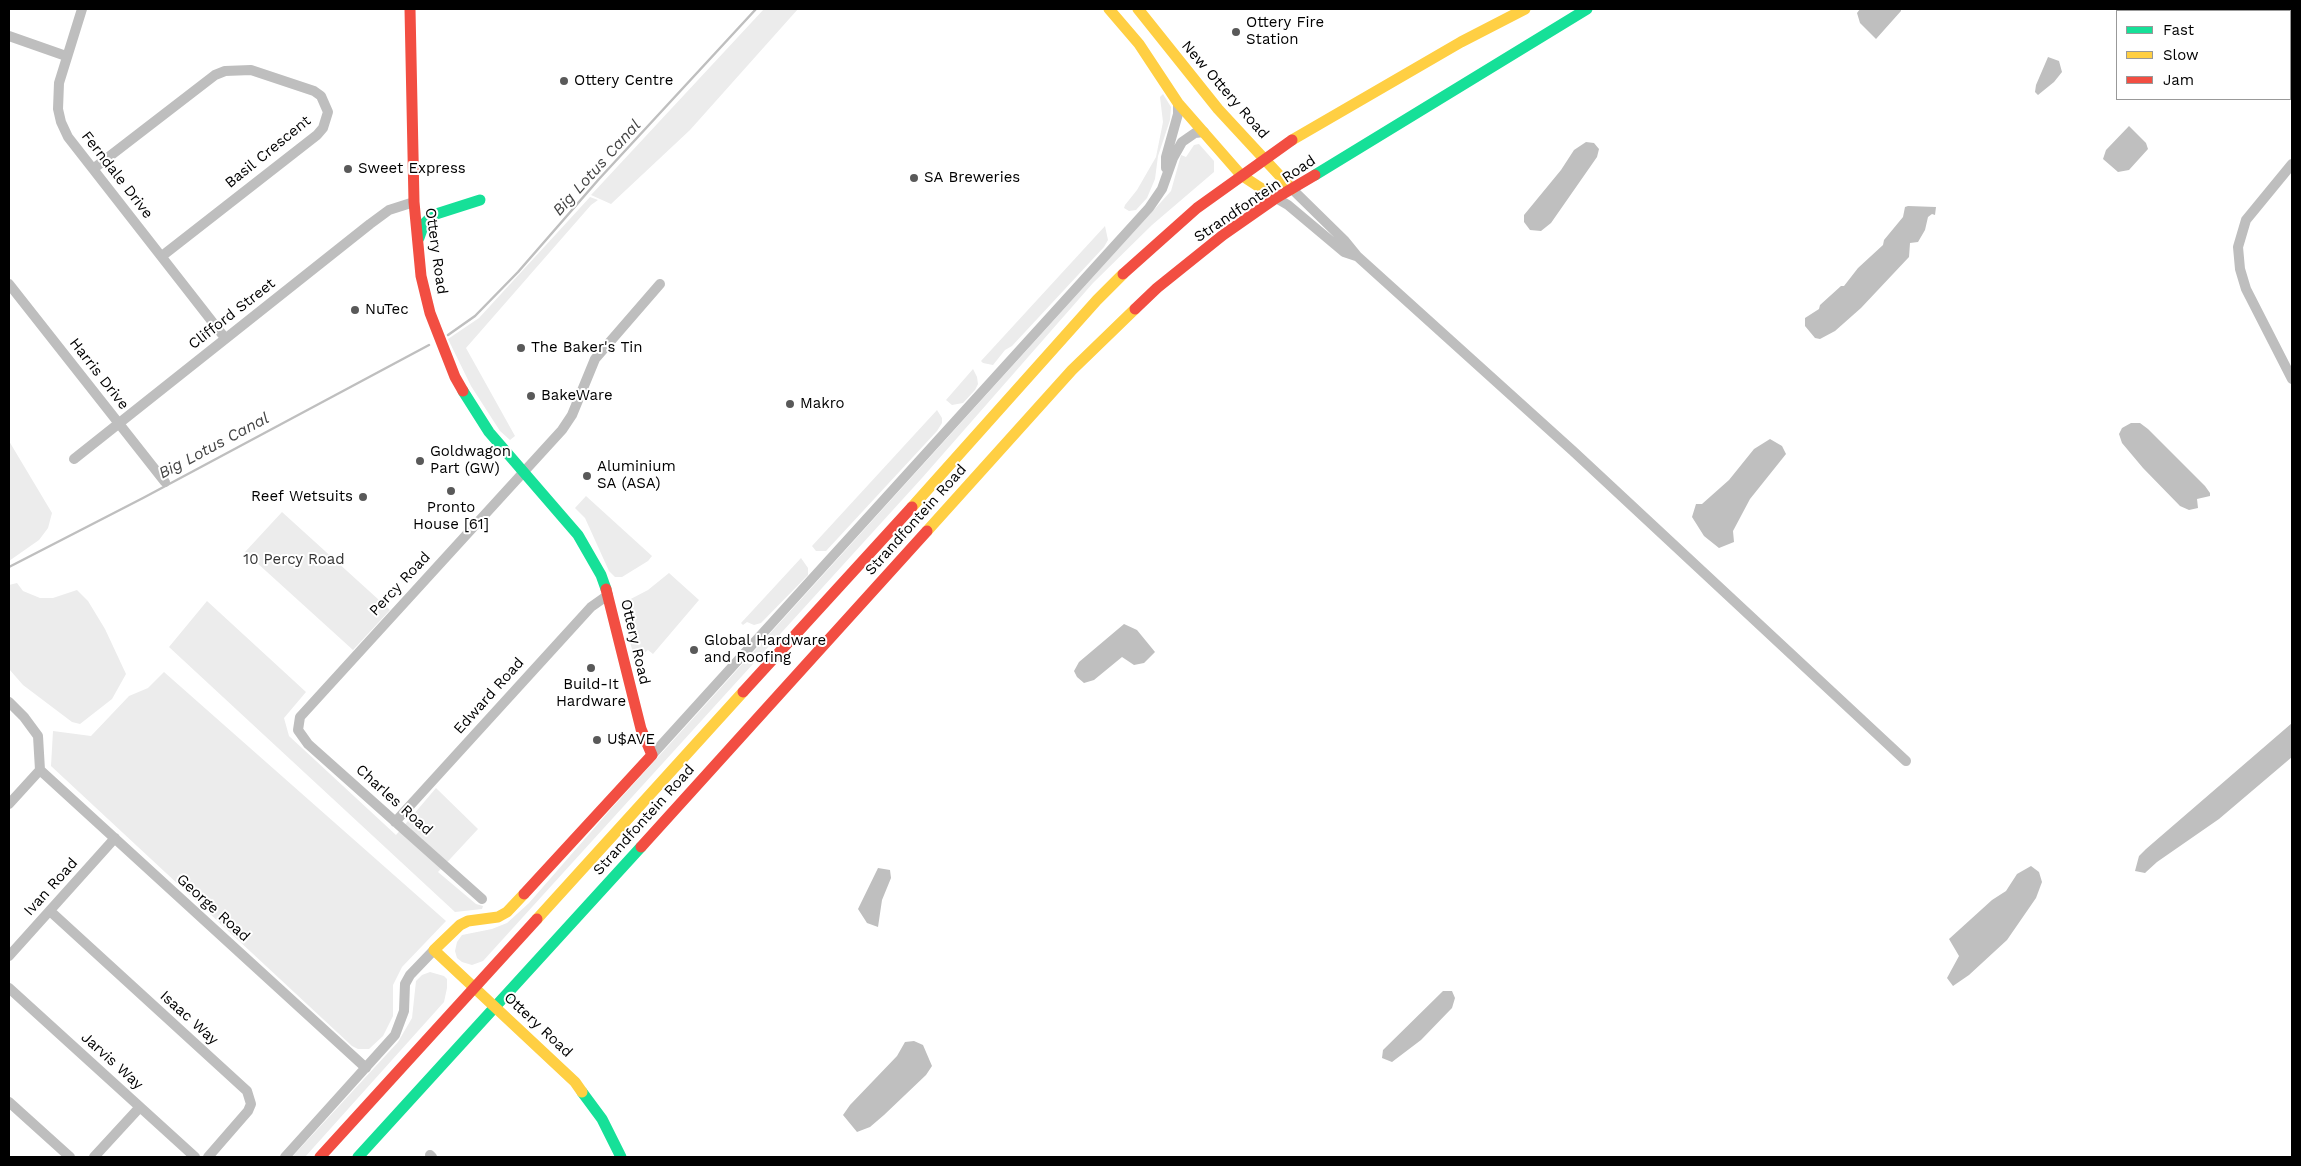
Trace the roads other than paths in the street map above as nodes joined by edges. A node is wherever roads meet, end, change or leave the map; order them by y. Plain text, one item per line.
1 (82, 9) edge
2 (410, 9) edge
3 (1108, 9) edge
4 (1138, 9) edge
5 (1525, 9) edge
6 (1587, 9) edge
7 (9, 36) edge
8 (66, 56) junction
9 (1178, 103) junction
10 (1204, 132) junction
11 (1265, 159) junction
12 (2292, 164) edge
13 (93, 169) junction
14 (1167, 174) junction
15 (1241, 175) junction
16 (1292, 189) junction
17 (1276, 198) junction
18 (480, 200) dead end
19 (414, 202) junction
20 (417, 244) junction
21 (162, 256) junction
22 (1357, 256) junction
23 (9, 284) edge
24 (660, 284) dead end
25 (225, 338) junction
26 (2292, 379) edge
27 (118, 423) junction
28 (74, 459) dead end
29 (524, 472) junction
30 (165, 482) dead end
31 (608, 595) junction
32 (9, 702) edge
33 (300, 717) joint
34 (652, 755) junction
35 (1906, 761) dead end
36 (40, 770) junction
37 (9, 804) edge
38 (395, 822) junction
39 (116, 838) junction
40 (482, 900) dead end
41 (50, 911) junction
42 (434, 950) junction
43 (9, 956) edge
44 (9, 988) edge
45 (475, 988) junction
46 (496, 1007) junction
47 (366, 1068) junction
48 (9, 1102) edge
49 (140, 1107) junction
50 (70, 1157) edge
51 (94, 1157) edge
52 (195, 1157) edge
53 (208, 1157) edge
54 (285, 1157) edge
55 (320, 1157) edge
56 (358, 1157) edge
57 (621, 1157) edge

1 - 8 street, Ferndale Drive
2 - 19 main road, Ottery Road
3 - 9 main road
4 - 11 main road, New Ottery Road
5 - 11 main road, Strandfontein Road
6 - 16 main road, Strandfontein Road
7 - 8 street
8 - 13 street, Ferndale Drive
9 - 10 main road
9 - 14 street
10 - 14 street
10 - 15 main road
11 - 15 main road, Strandfontein Road
11 - 16 main road, New Ottery Road
12 - 26 street
13 - 21 street, Ferndale Drive
13 - 21 street, Basil Crescent
14 - 34 street
15 - 17 main road
15 - 45 main road, Strandfontein Road
16 - 17 main road, Strandfontein Road
16 - 22 street
17 - 22 street
17 - 46 main road, Strandfontein Road
18 - 20 main road
19 - 20 main road, Ottery Road
19 - 25 street, Clifford Street
20 - 29 main road, Ottery Road
21 - 25 street, Ferndale Drive
22 - 35 street
23 - 27 street, Harris Drive
24 - 29 street, Percy Road
25 - 27 street, Clifford Street
27 - 28 street, Clifford Street
27 - 30 street, Harris Drive
29 - 31 main road, Ottery Road
29 - 33 street, Percy Road
31 - 34 main road, Ottery Road
31 - 38 street, Edward Road
32 - 36 street
33 - 38 street, Charles Road
34 - 42 main road
36 - 37 street
36 - 39 street, George Road
38 - 40 street, Charles Road
39 - 41 street, Ivan Road
39 - 47 street, George Road
41 - 43 street, Ivan Road
41 - 53 street, Isaac Way
42 - 45 main road, Ottery Road
42 - 47 street
44 - 49 street, Jarvis Way
45 - 46 main road, Ottery Road
45 - 55 main road, Strandfontein Road
46 - 56 main road, Strandfontein Road
46 - 57 main road, Ottery Road
47 - 54 street
48 - 50 street
49 - 51 street
49 - 52 street, Jarvis Way

